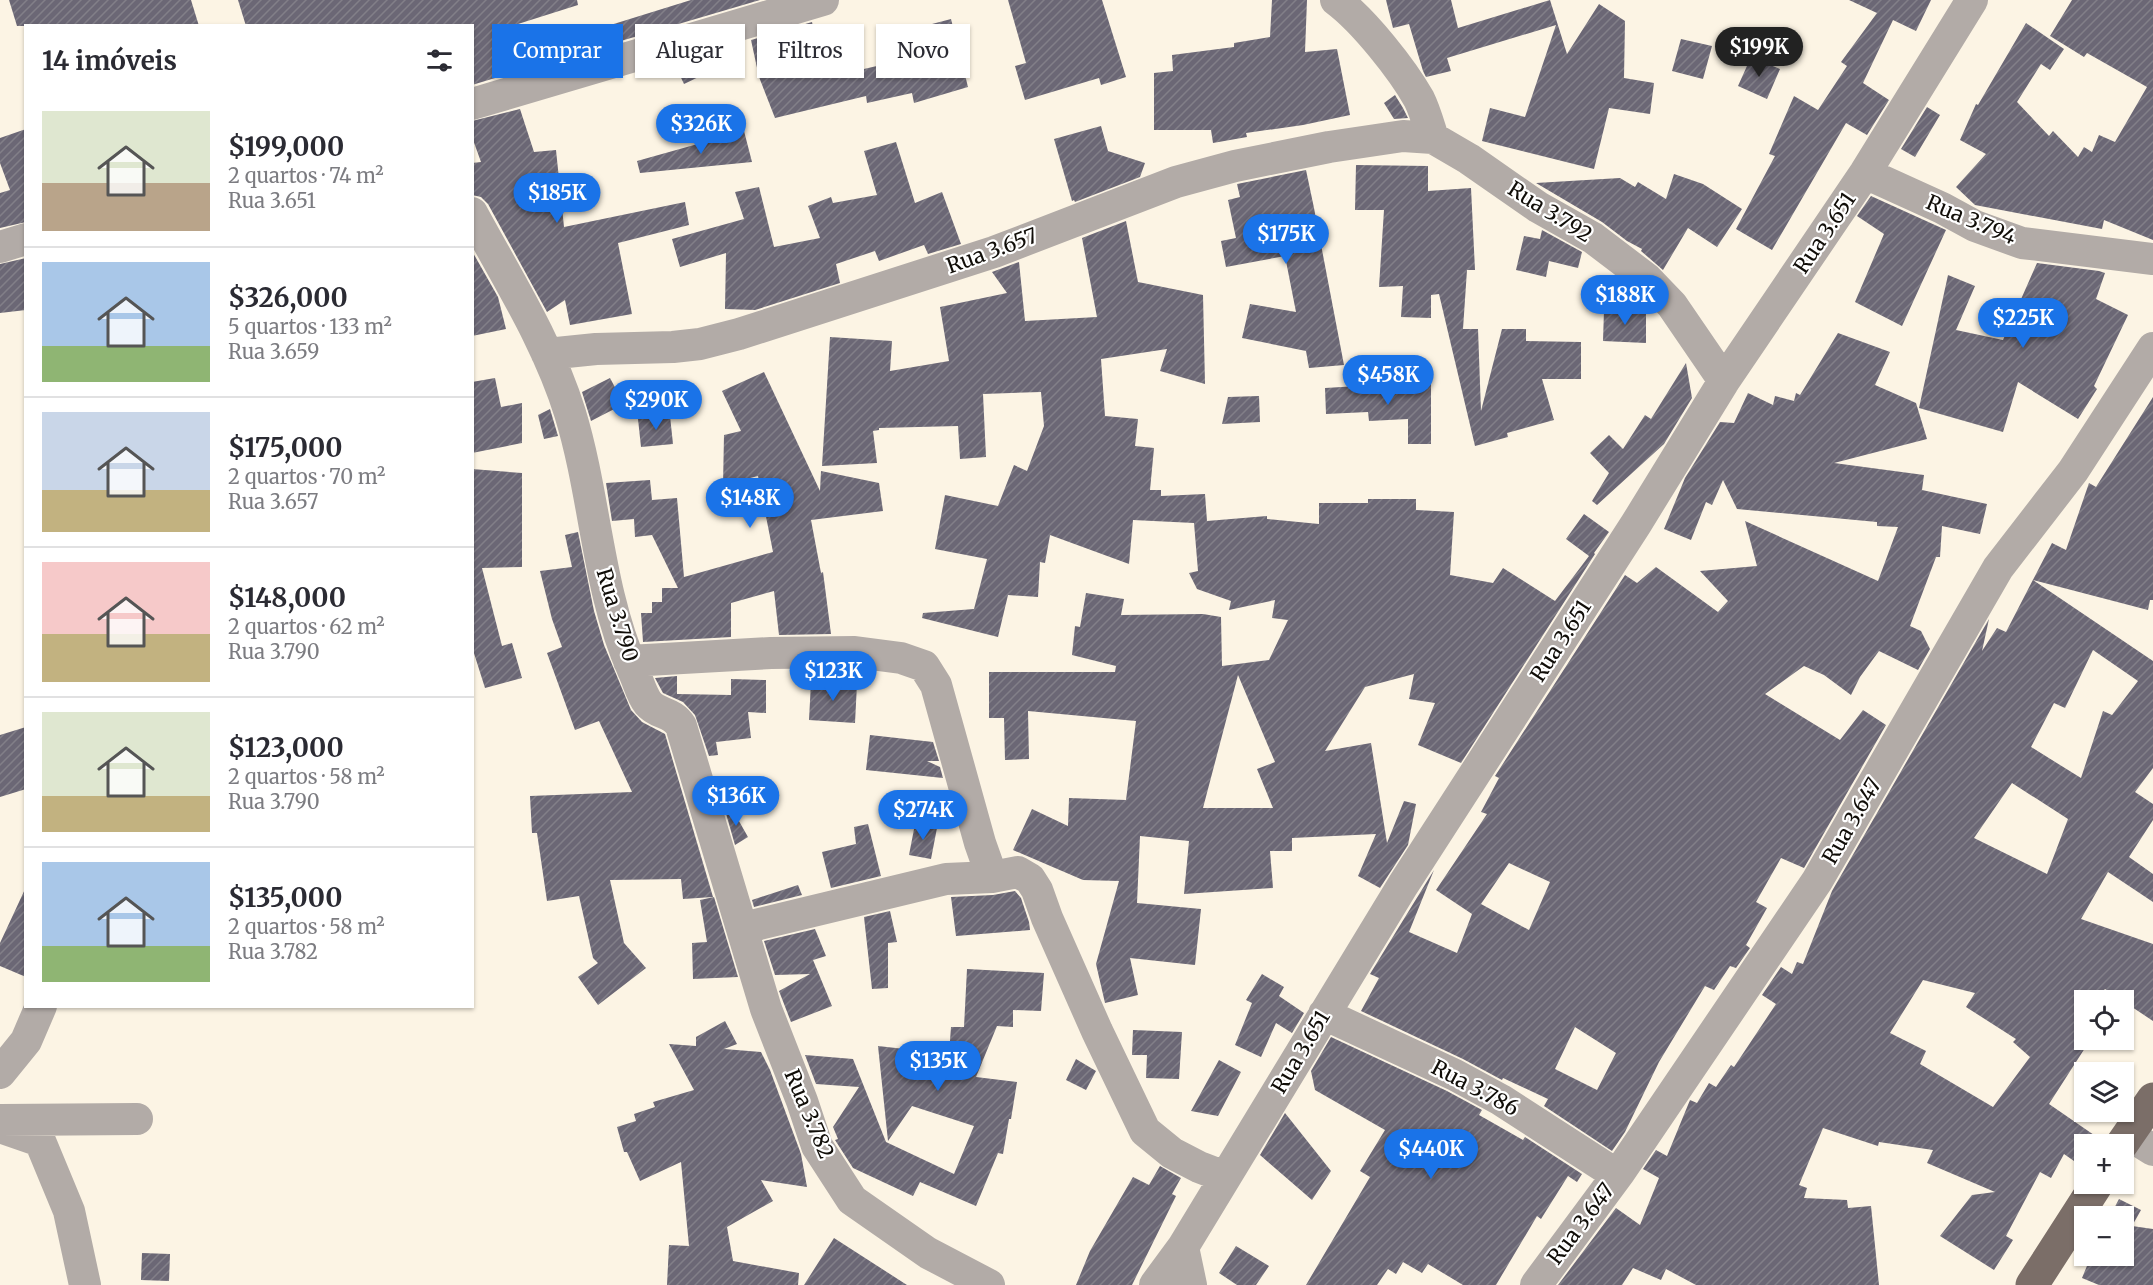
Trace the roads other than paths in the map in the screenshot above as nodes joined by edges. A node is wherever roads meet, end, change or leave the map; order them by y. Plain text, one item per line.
1 (823, 0) edge
2 (1336, 0) edge
3 (1972, 0) edge
4 (474, 103) edge
5 (1433, 138) junction
6 (1865, 174) junction
7 (474, 217) edge
8 (24, 240) edge
9 (0, 247) edge
10 (2153, 259) edge
11 (2153, 348) edge
12 (548, 354) junction
13 (1724, 381) junction
14 (629, 661) junction
15 (993, 877) junction
16 (743, 928) junction
17 (40, 1008) edge
18 (766, 1009) joint
19 (1324, 1014) junction
20 (0, 1073) edge
21 (2153, 1099) edge
22 (137, 1119) dead end
23 (0, 1120) edge
24 (0, 1127) edge
25 (2135, 1143) edge
26 (1617, 1175) junction
27 (1226, 1177) junction
28 (2091, 1194) edge
29 (1183, 1247) junction
30 (84, 1285) edge
31 (989, 1285) edge
32 (1155, 1285) edge
33 (1191, 1285) edge
34 (1536, 1285) edge
35 (2032, 1285) edge

1 - 4 street
2 - 5 street
3 - 6 street, Rua 3.651
5 - 12 street, Rua 3.657
5 - 13 street, Rua 3.792
6 - 10 street, Rua 3.794
6 - 13 street, Rua 3.651
7 - 12 street, Rua 3.790
8 - 9 street
11 - 26 street, Rua 3.647
12 - 14 street, Rua 3.790
13 - 19 street, Rua 3.651
14 - 15 street
14 - 16 street, Rua 3.790
15 - 16 street
15 - 27 street
16 - 18 street, Rua 3.790
17 - 20 street
18 - 31 street, Rua 3.782
19 - 26 street, Rua 3.786
19 - 27 street, Rua 3.651
21 - 25 main road
22 - 23 street
24 - 30 street
26 - 34 street, Rua 3.647
27 - 29 street, Rua 3.651
28 - 35 main road
29 - 32 street, Rua 3.651
29 - 33 street

